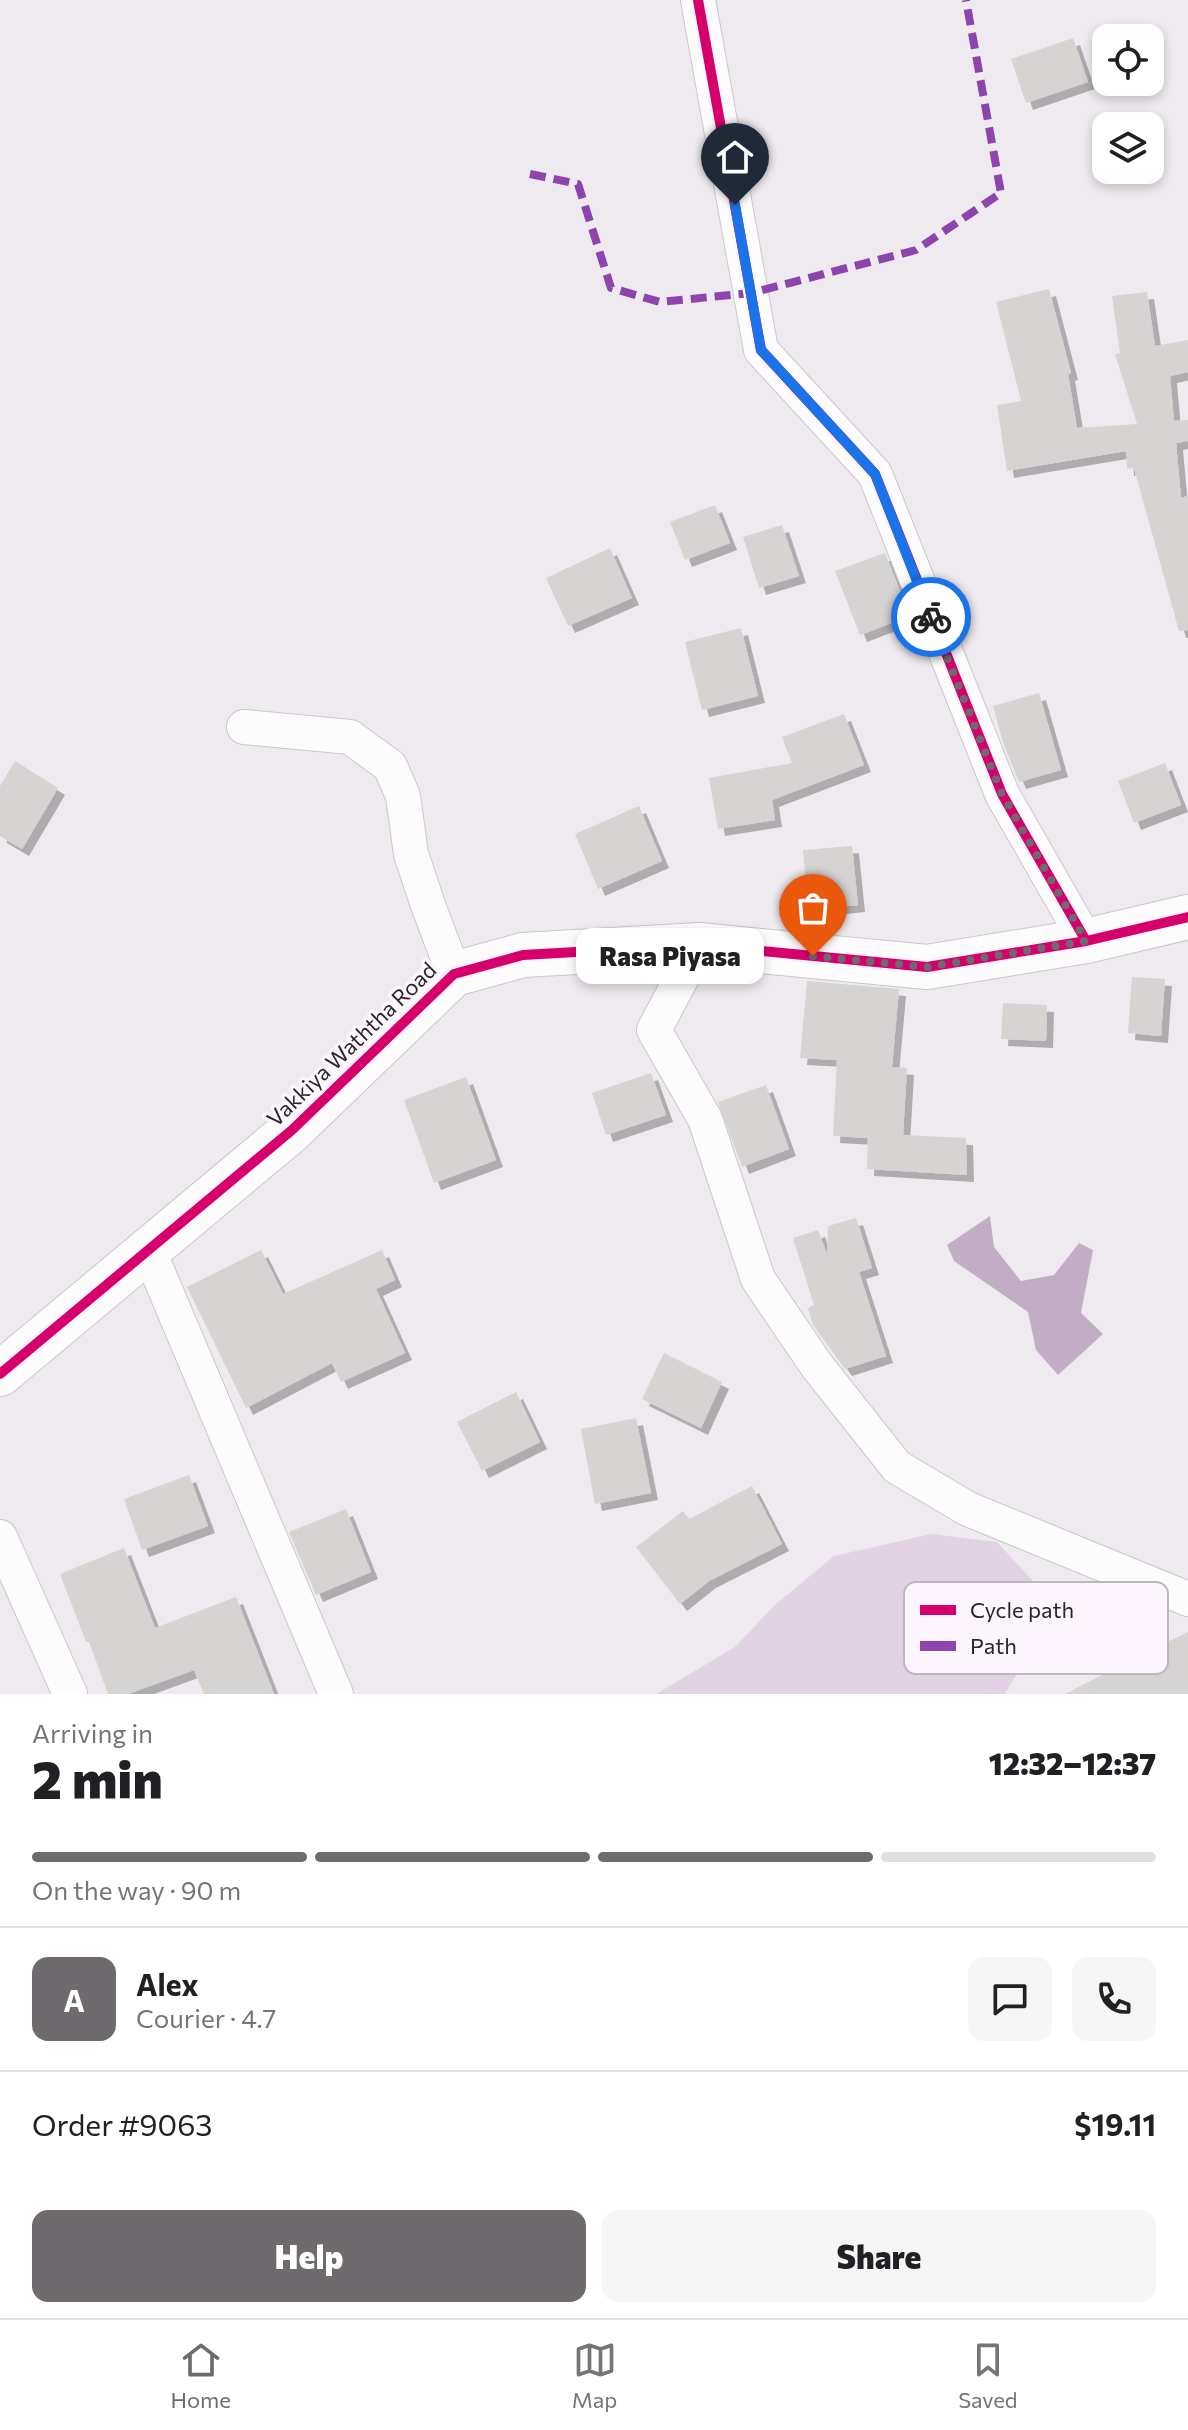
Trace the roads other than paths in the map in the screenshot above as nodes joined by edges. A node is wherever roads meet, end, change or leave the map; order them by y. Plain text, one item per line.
1 (698, 0) edge
2 (244, 727) dead end
3 (1188, 917) edge
4 (1086, 941) junction
5 (699, 945) junction
6 (454, 974) junction
7 (148, 1249) junction
8 (0, 1374) edge
9 (0, 1537) edge
10 (1146, 1582) edge
11 (1168, 1591) edge
12 (1188, 1599) edge
13 (70, 1694) edge
14 (336, 1694) edge

1 - 4 street
2 - 6 street
3 - 4 street, Vakkiya Waththa Road
4 - 5 street, Vakkiya Waththa Road
5 - 6 street, Vakkiya Waththa Road
5 - 10 street
6 - 7 street, Vakkiya Waththa Road
7 - 8 street, Vakkiya Waththa Road
7 - 14 street
9 - 13 street
11 - 12 street

